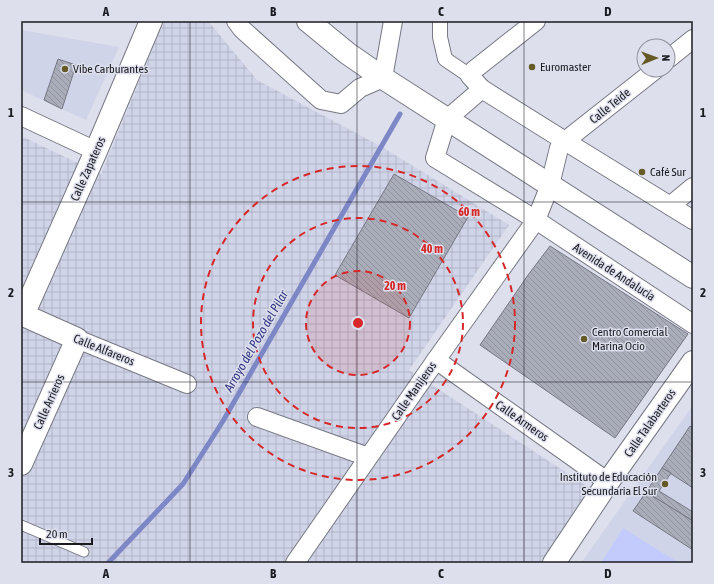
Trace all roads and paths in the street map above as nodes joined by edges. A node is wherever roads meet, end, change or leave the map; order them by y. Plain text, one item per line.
1 (151, 21) edge
2 (236, 21) edge
3 (308, 21) edge
4 (394, 21) edge
5 (440, 21) edge
6 (536, 21) edge
7 (693, 39) edge
8 (676, 53) edge
9 (383, 78) junction
10 (644, 78) edge
11 (476, 82) junction
12 (21, 116) edge
13 (447, 119) junction
14 (565, 142) junction
15 (96, 151) junction
16 (550, 185) junction
17 (693, 187) edge
18 (670, 206) junction
19 (536, 220) junction
20 (693, 220) edge
21 (693, 277) edge
22 (22, 315) edge
23 (693, 324) edge
24 (77, 339) junction
25 (436, 360) junction
26 (693, 362) edge
27 (187, 384) dead end
28 (257, 417) dead end
29 (368, 458) junction
30 (21, 464) edge
31 (608, 482) junction
32 (21, 525) edge
33 (84, 552) dead end
34 (295, 563) edge
35 (554, 563) edge

1 - 15 main road, Calle Zapateros
2 - 9 street
3 - 9 main road
4 - 9 street
5 - 11 street
6 - 11 street
7 - 8 street
9 - 13 main road
10 - 14 street, Calle Teide
11 - 13 street
11 - 14 street
12 - 15 street
13 - 16 main road
13 - 19 street, Avenida de Andalucía
14 - 16 street
14 - 18 street
15 - 22 main road, Calle Zapateros
16 - 19 street
16 - 21 main road
17 - 18 street
18 - 20 street
19 - 23 street, Avenida de Andalucía
19 - 25 street, Calle Manijeros
22 - 24 main road, Calle Alfareros
24 - 27 street, Calle Alfareros
24 - 30 main road, Calle Arrieros
25 - 29 street, Calle Manijeros
25 - 31 street, Calle Armeros
26 - 31 main road, Calle Talabarteros
28 - 29 street
29 - 34 street, Calle Manijeros
31 - 35 main road, Calle Talabarteros
32 - 33 lane

